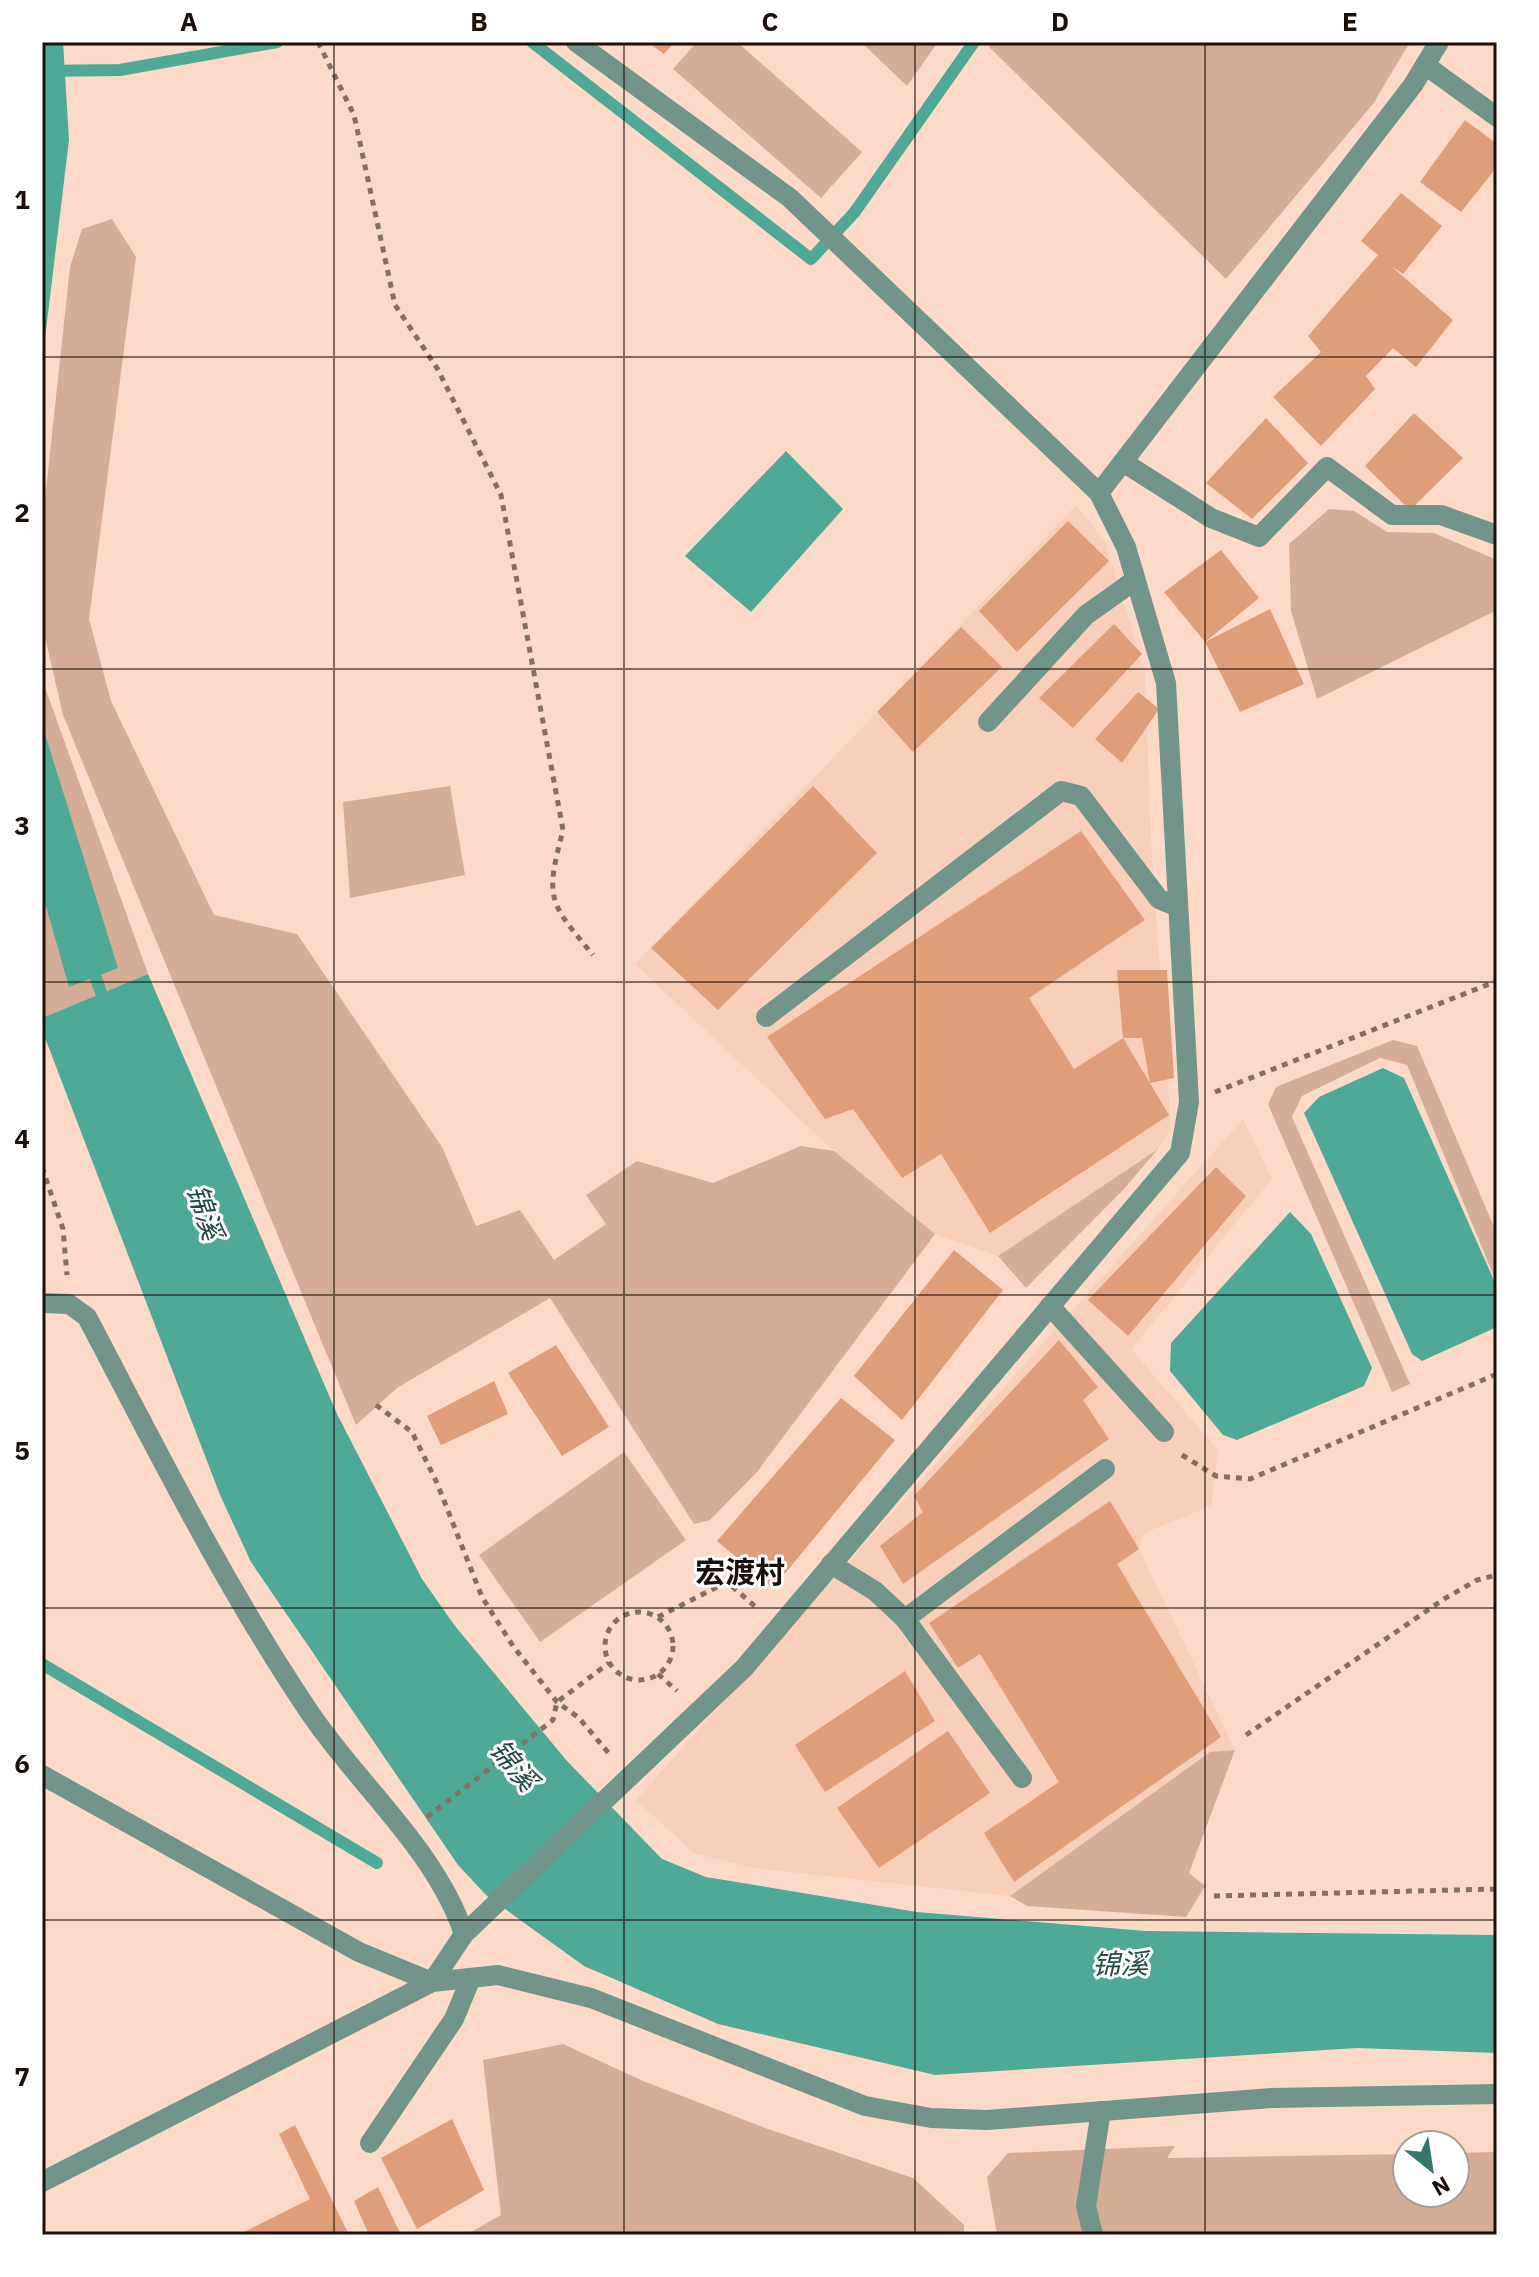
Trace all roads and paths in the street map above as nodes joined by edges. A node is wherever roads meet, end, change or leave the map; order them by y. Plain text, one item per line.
1 (318, 42) edge
2 (576, 42) edge
3 (1439, 42) edge
4 (1425, 65) junction
5 (1497, 117) edge
6 (1123, 462) junction
7 (1099, 493) junction
8 (1497, 535) edge
9 (1135, 580) junction
10 (988, 722) dead end
11 (1178, 907) junction
12 (593, 955) dead end
13 (1497, 981) edge
14 (766, 1017) dead end
15 (1189, 1102) junction
16 (42, 1167) edge
17 (42, 1303) edge
18 (69, 1304) junction
19 (1050, 1306) junction
20 (1497, 1374) edge
21 (376, 1405) dead end
22 (1164, 1432) joint
23 (1105, 1469) dead end
24 (831, 1564) junction
25 (1497, 1575) edge
26 (658, 1617) junction
27 (905, 1619) junction
28 (778, 1627) junction
29 (609, 1663) junction
30 (557, 1702) junction
31 (1246, 1735) dead end
32 (42, 1775) edge
33 (628, 1776) junction
34 (1022, 1778) dead end
35 (405, 1834) junction
36 (1497, 1889) edge
37 (1214, 1896) dead end
38 (464, 1934) junction
39 (471, 1978) junction
40 (432, 1982) junction
41 (1497, 2094) edge
42 (1101, 2111) junction
43 (370, 2143) dead end
44 (42, 2182) edge
45 (1093, 2235) edge

1 - 12 path
2 - 7 street
3 - 4 street
4 - 5 street
4 - 6 street
6 - 7 street
6 - 8 street
7 - 9 street
9 - 10 street
9 - 11 street
11 - 14 street
11 - 15 street
13 - 15 path
15 - 19 street
16 - 18 path
17 - 18 street
18 - 35 street
19 - 22 street
19 - 24 street
20 - 22 path
21 - 30 path
23 - 27 street
24 - 27 street
24 - 28 street
25 - 31 path
26 - 28 path
26 - 29 path
26 - 29 path
27 - 34 street
28 - 33 street
29 - 30 path
30 - 33 path
30 - 35 path
32 - 40 street
33 - 38 street
35 - 38 street
36 - 37 path
38 - 40 street
39 - 40 street
39 - 42 street
39 - 43 street
40 - 44 street
41 - 42 street
42 - 45 street

